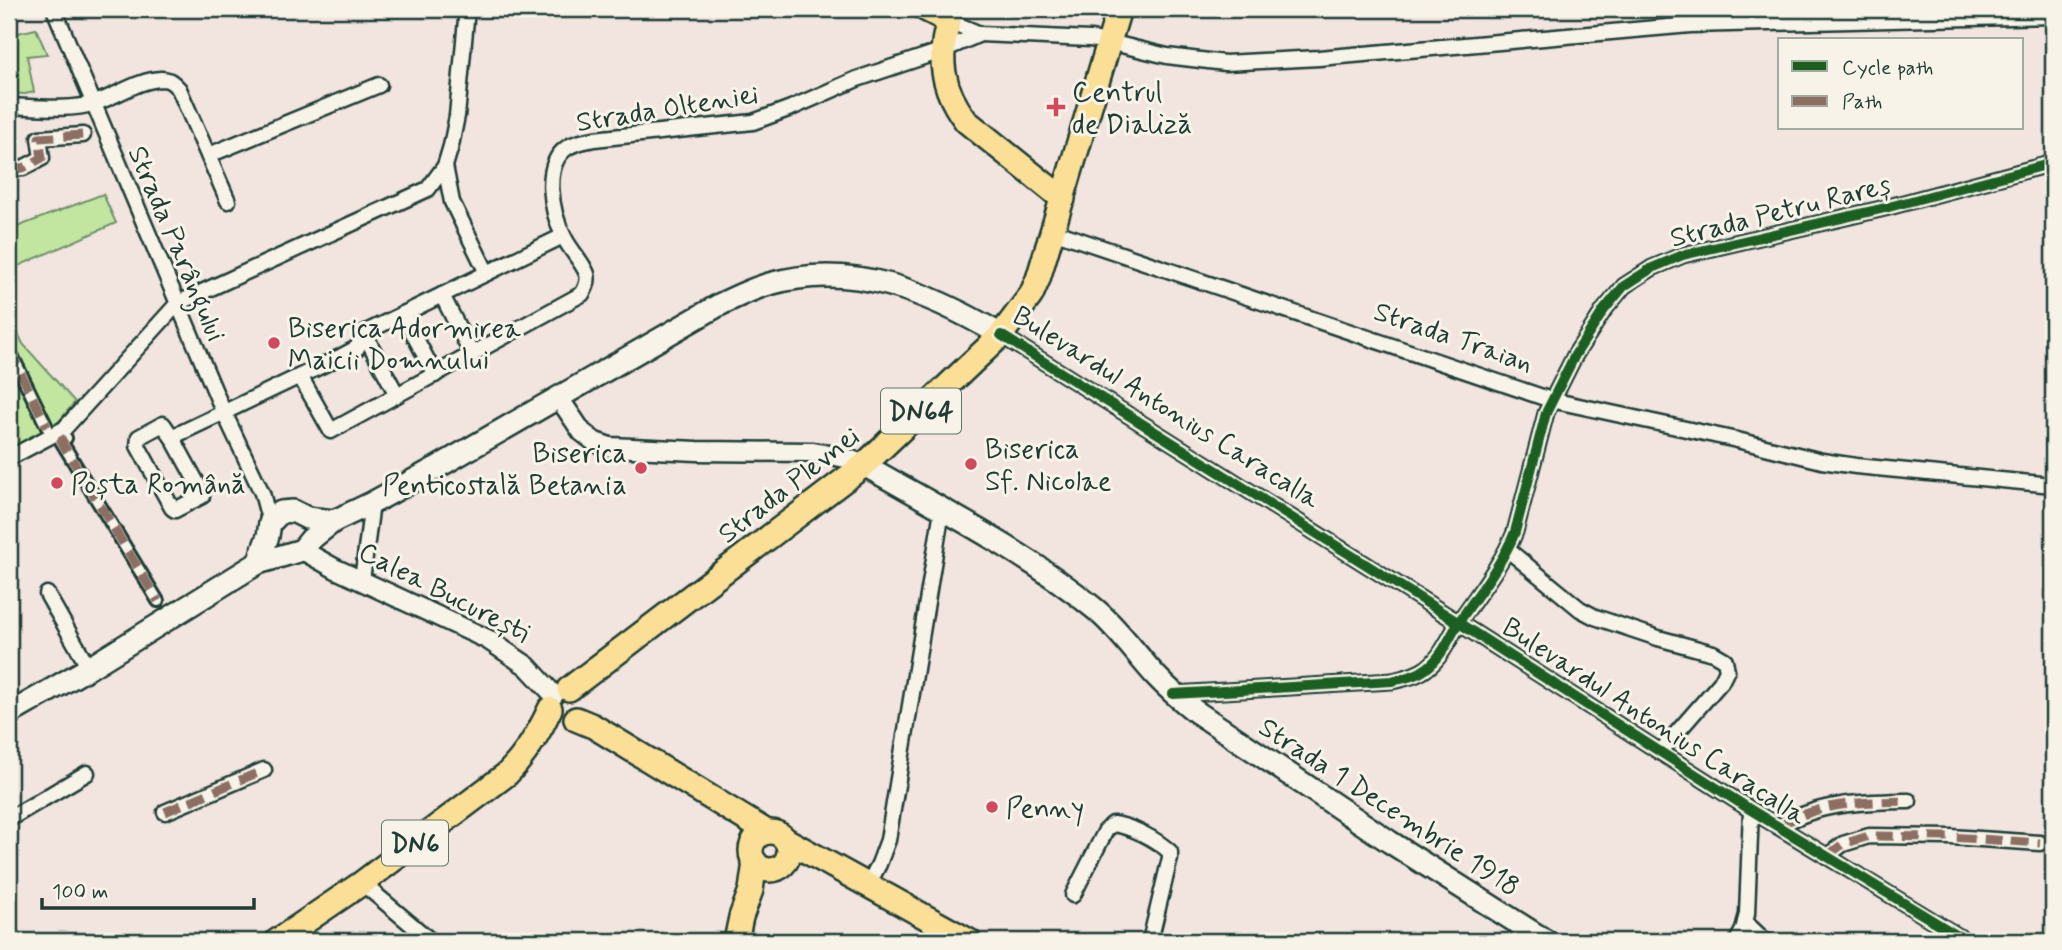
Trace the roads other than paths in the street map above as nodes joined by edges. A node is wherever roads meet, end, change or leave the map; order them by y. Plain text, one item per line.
1 (54, 9) edge
2 (467, 9) edge
3 (925, 9) edge
4 (1119, 9) edge
5 (951, 15) edge
6 (2053, 16) edge
7 (980, 34) junction
8 (1109, 42) junction
9 (942, 51) junction
10 (379, 85) dead end
11 (93, 104) junction
12 (9, 106) edge
13 (83, 135) dead end
14 (209, 155) junction
15 (2053, 163) edge
16 (445, 166) junction
17 (9, 169) edge
18 (1063, 199) junction
19 (228, 201) dead end
20 (1053, 232) junction
21 (563, 236) junction
22 (487, 273) junction
23 (442, 295) junction
24 (178, 303) junction
25 (403, 314) junction
26 (364, 333) junction
27 (1001, 335) junction
28 (9, 349) edge
29 (472, 355) junction
30 (435, 375) junction
31 (300, 376) junction
32 (397, 395) junction
33 (559, 398) junction
34 (1551, 400) junction
35 (223, 412) junction
36 (47, 427) dead end
37 (172, 437) junction
38 (9, 458) edge
39 (864, 466) junction
40 (2053, 485) edge
41 (262, 493) junction
42 (372, 503) junction
43 (942, 510) junction
44 (269, 529) junction
45 (299, 534) junction
46 (1508, 550) junction
47 (258, 563) junction
48 (362, 580) junction
49 (47, 594) dead end
50 (160, 600) joint
51 (1459, 623) junction
52 (89, 668) junction
53 (1173, 694) junction
54 (569, 707) junction
55 (9, 714) edge
56 (1660, 752) junction
57 (264, 770) dead end
58 (87, 773) dead end
59 (1909, 801) dead end
60 (1751, 810) junction
61 (165, 812) dead end
62 (9, 819) edge
63 (1779, 827) junction
64 (2040, 843) dead end
65 (770, 852) junction
66 (1826, 856) junction
67 (362, 883) junction
68 (868, 885) junction
69 (1073, 895) dead end
70 (1745, 922) junction
71 (9, 932) edge
72 (739, 940) edge
73 (14, 941) edge
74 (277, 941) edge
75 (431, 941) edge
76 (970, 941) edge
77 (1150, 941) edge
78 (1546, 941) edge
79 (1738, 941) edge
80 (1765, 941) edge
81 (1966, 941) edge

1 - 11 street, Strada Parângului
2 - 16 street
3 - 5 main road
4 - 8 main road, Strada Plevnei / DN64
5 - 7 street
5 - 9 main road
6 - 8 street
7 - 8 street
7 - 9 street, Strada Olteniei
8 - 18 main road, Strada Plevnei / DN64
9 - 18 main road
9 - 21 street, Strada Olteniei
10 - 14 street
11 - 12 street
11 - 14 street
11 - 24 street, Strada Parângului
13 - 17 street
14 - 19 street
15 - 34 street, Strada Petru Rareș
16 - 22 street
16 - 24 street
18 - 20 main road, Strada Plevnei / DN64
20 - 27 main road, Strada Plevnei / DN64
20 - 34 street, Strada Traian
21 - 22 street
21 - 29 street, Strada Olteniei
22 - 23 street
23 - 25 street
23 - 29 street
24 - 35 street, Strada Parângului
24 - 38 street
25 - 26 street
25 - 30 street
26 - 31 street
26 - 32 street
27 - 33 main road, Bulevardul Antonius Caracalla
27 - 39 main road, Strada Plevnei / DN64
27 - 51 street, Bulevardul Antonius Caracalla
28 - 36 street
29 - 30 street
30 - 32 street
31 - 32 street
31 - 35 street
33 - 39 street, Strada 1 Decembrie 1918
33 - 42 main road, Bulevardul Antonius Caracalla
34 - 40 street, Strada Traian
34 - 46 street, Strada Petru Rareș
35 - 37 street
35 - 41 street, Strada Parângului
37 - 37 street
39 - 43 main road, Strada 1 Decembrie 1918
39 - 54 main road, Strada Plevnei / DN64
41 - 44 street, Strada Parângului
41 - 45 street
42 - 45 main road, Bulevardul Antonius Caracalla
42 - 48 street
43 - 53 main road, Strada 1 Decembrie 1918
43 - 68 street
44 - 45 main road
44 - 45 main road, Bulevardul Antonius Caracalla
44 - 47 main road
45 - 47 main road, Bulevardul Antonius Caracalla
45 - 48 street, Calea București
46 - 51 street, Strada Petru Rareș
46 - 56 street
47 - 52 main road, Bulevardul Antonius Caracalla
48 - 54 street, Calea București
49 - 52 street
50 - 50 street
51 - 53 street, Strada Petru Rareș
51 - 56 street, Bulevardul Antonius Caracalla
52 - 55 main road, Bulevardul Antonius Caracalla
53 - 78 main road, Strada 1 Decembrie 1918
54 - 65 main road, Calea București
54 - 67 main road, DN6
56 - 60 street, Bulevardul Antonius Caracalla
57 - 61 street
58 - 62 street
59 - 63 street
60 - 63 street, Bulevardul Antonius Caracalla
60 - 70 street
63 - 66 street, Bulevardul Antonius Caracalla
64 - 66 street
65 - 68 main road
65 - 72 main road
66 - 81 street, Bulevardul Antonius Caracalla
67 - 74 main road, DN6
67 - 75 street
68 - 76 main road
69 - 77 street
70 - 79 street
70 - 80 street
71 - 73 street

